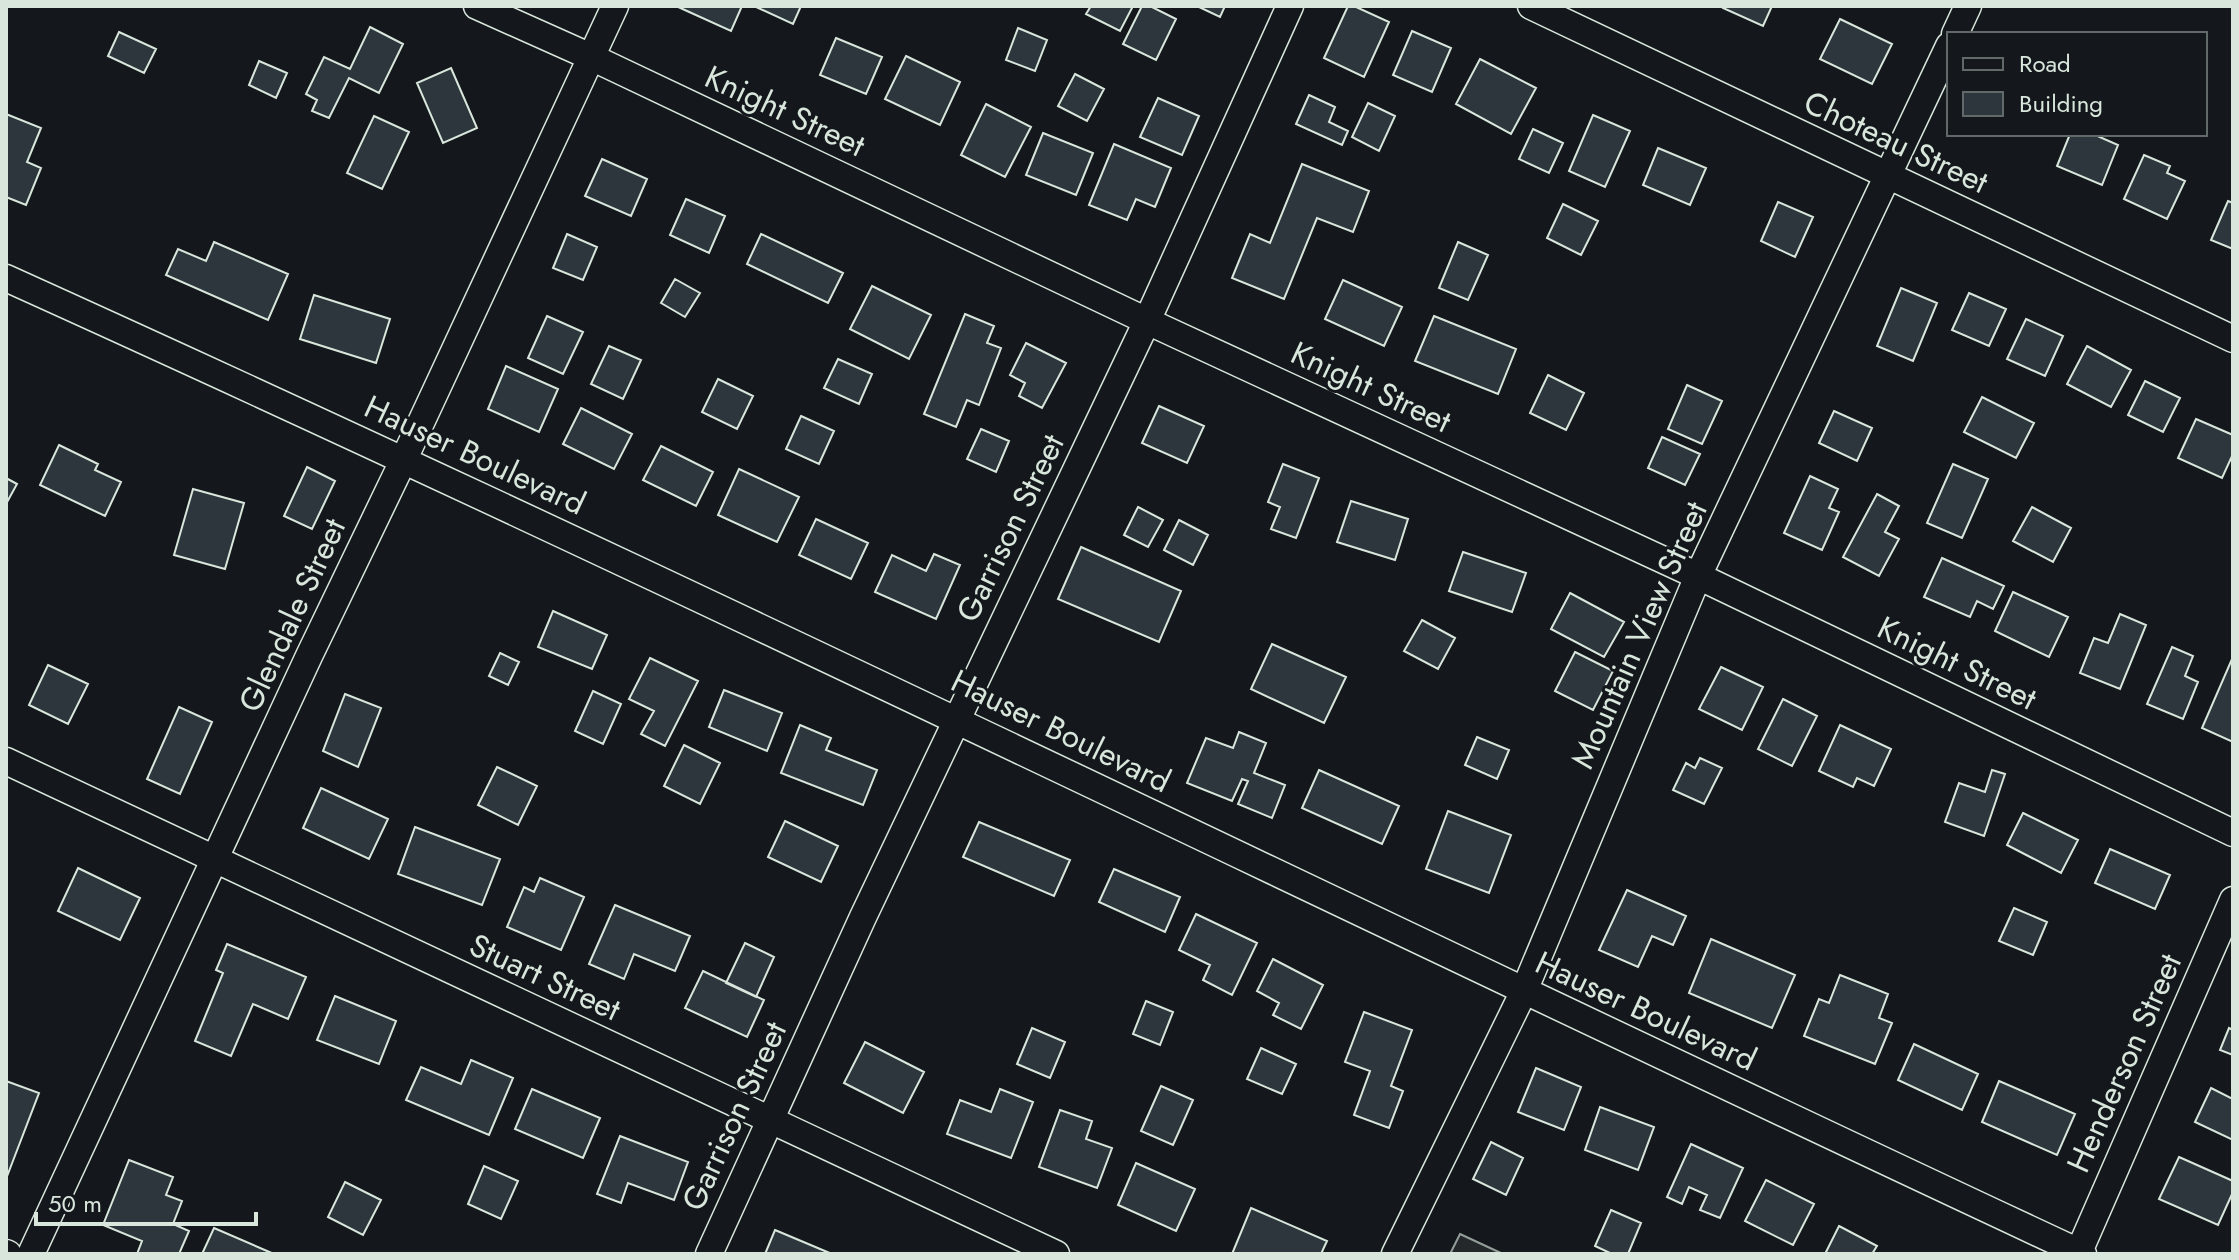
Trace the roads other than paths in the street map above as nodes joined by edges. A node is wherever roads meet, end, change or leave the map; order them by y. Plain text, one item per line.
1 (477, 6) edge
2 (615, 6) edge
3 (1290, 6) edge
4 (1531, 6) edge
5 (1968, 6) edge
6 (1956, 32) edge
7 (1947, 50) edge
8 (591, 57) junction
9 (1887, 176) junction
10 (6, 278) edge
11 (1147, 321) junction
12 (2233, 339) edge
13 (404, 459) junction
14 (1698, 576) junction
15 (956, 719) junction
16 (6, 761) edge
17 (2233, 833) edge
18 (216, 859) junction
19 (2233, 900) edge
20 (1524, 991) junction
21 (770, 1120) junction
22 (2080, 1253) edge
23 (31, 1254) edge
24 (709, 1254) edge
25 (1056, 1254) edge
26 (1395, 1254) edge

1 - 8 street, Knight Street
2 - 8 street, Glendale Street
3 - 11 street, Garrison Street
4 - 9 street, Choteau Street
5 - 6 street
7 - 9 street, Mountain View Street
8 - 11 street, Knight Street
8 - 13 street, Glendale Street
9 - 12 street, Choteau Street
9 - 14 street, Mountain View Street
10 - 13 street, Hauser Boulevard
11 - 14 street, Knight Street
11 - 15 street, Garrison Street
13 - 15 street, Hauser Boulevard
13 - 18 street, Glendale Street
14 - 17 street, Knight Street
14 - 20 street, Mountain View Street
15 - 20 street, Hauser Boulevard
15 - 21 street, Garrison Street
16 - 18 street, Stuart Street
18 - 21 street, Stuart Street
18 - 23 street, Glendale Street
19 - 22 street, Henderson Street
20 - 22 street, Hauser Boulevard
20 - 26 street, Mountain View Street
21 - 24 street, Garrison Street
21 - 25 street, Stuart Street

